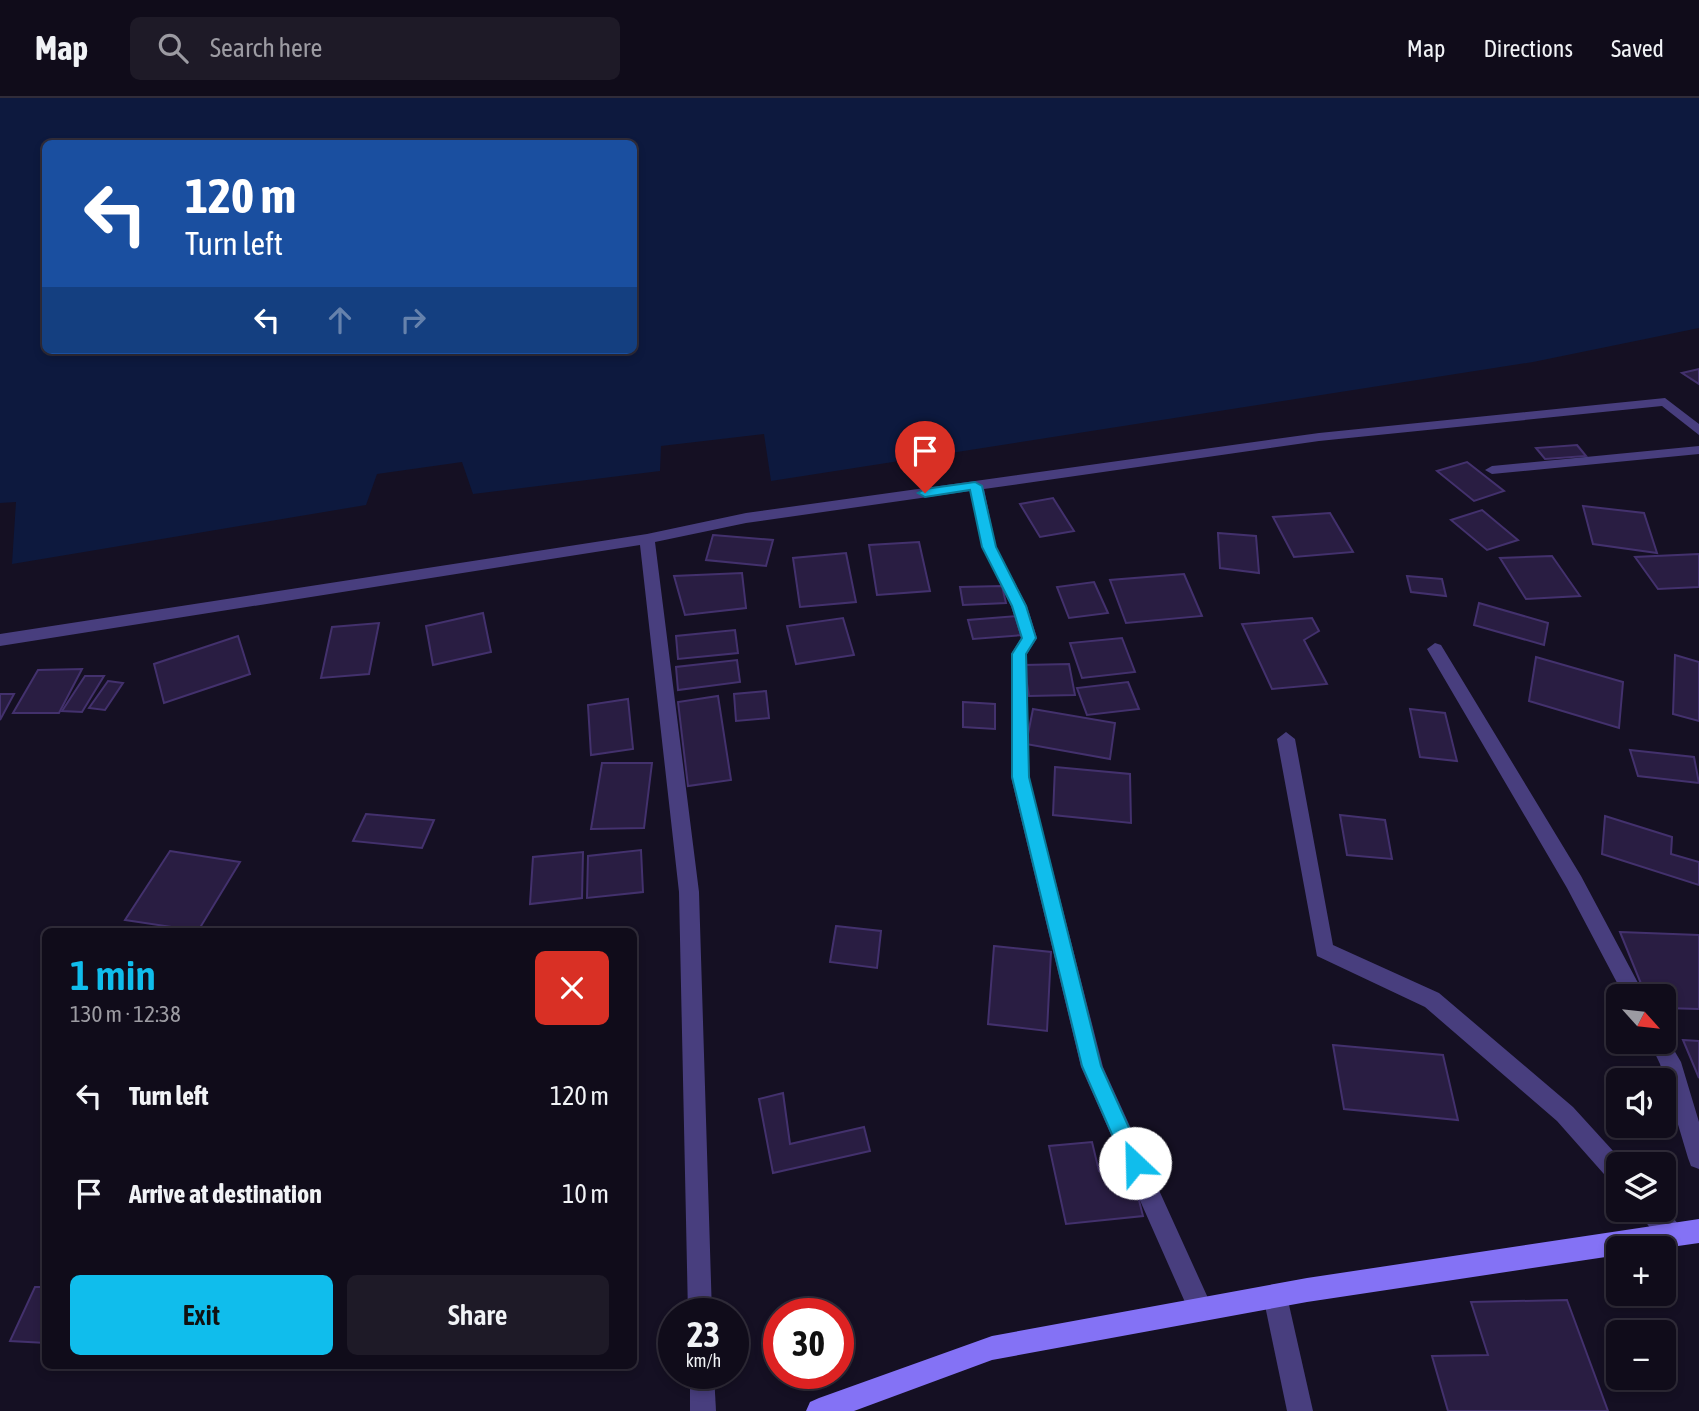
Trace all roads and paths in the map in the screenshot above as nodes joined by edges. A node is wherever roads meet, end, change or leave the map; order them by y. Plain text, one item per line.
1 (1699, 430) edge
2 (1699, 450) edge
3 (1492, 470) dead end
4 (975, 486) junction
5 (647, 539) junction
6 (0, 640) edge
7 (1435, 649) dead end
8 (1286, 739) dead end
9 (1629, 984) edge
10 (1666, 1054) edge
11 (1699, 1158) edge
12 (1606, 1160) edge
13 (1662, 1222) edge
14 (1699, 1231) edge
15 (1673, 1235) junction
16 (1275, 1296) junction
17 (700, 1298) edge
18 (1200, 1309) junction
19 (702, 1389) edge
20 (703, 1411) edge
21 (819, 1411) edge
22 (1300, 1411) edge

1 - 4 street
2 - 3 street
4 - 5 street
4 - 18 street
5 - 6 street
5 - 17 street
7 - 9 street
8 - 12 street
10 - 11 street
13 - 15 street
14 - 15 main road
15 - 16 main road
16 - 18 main road
16 - 22 street
18 - 21 main road
19 - 20 street

